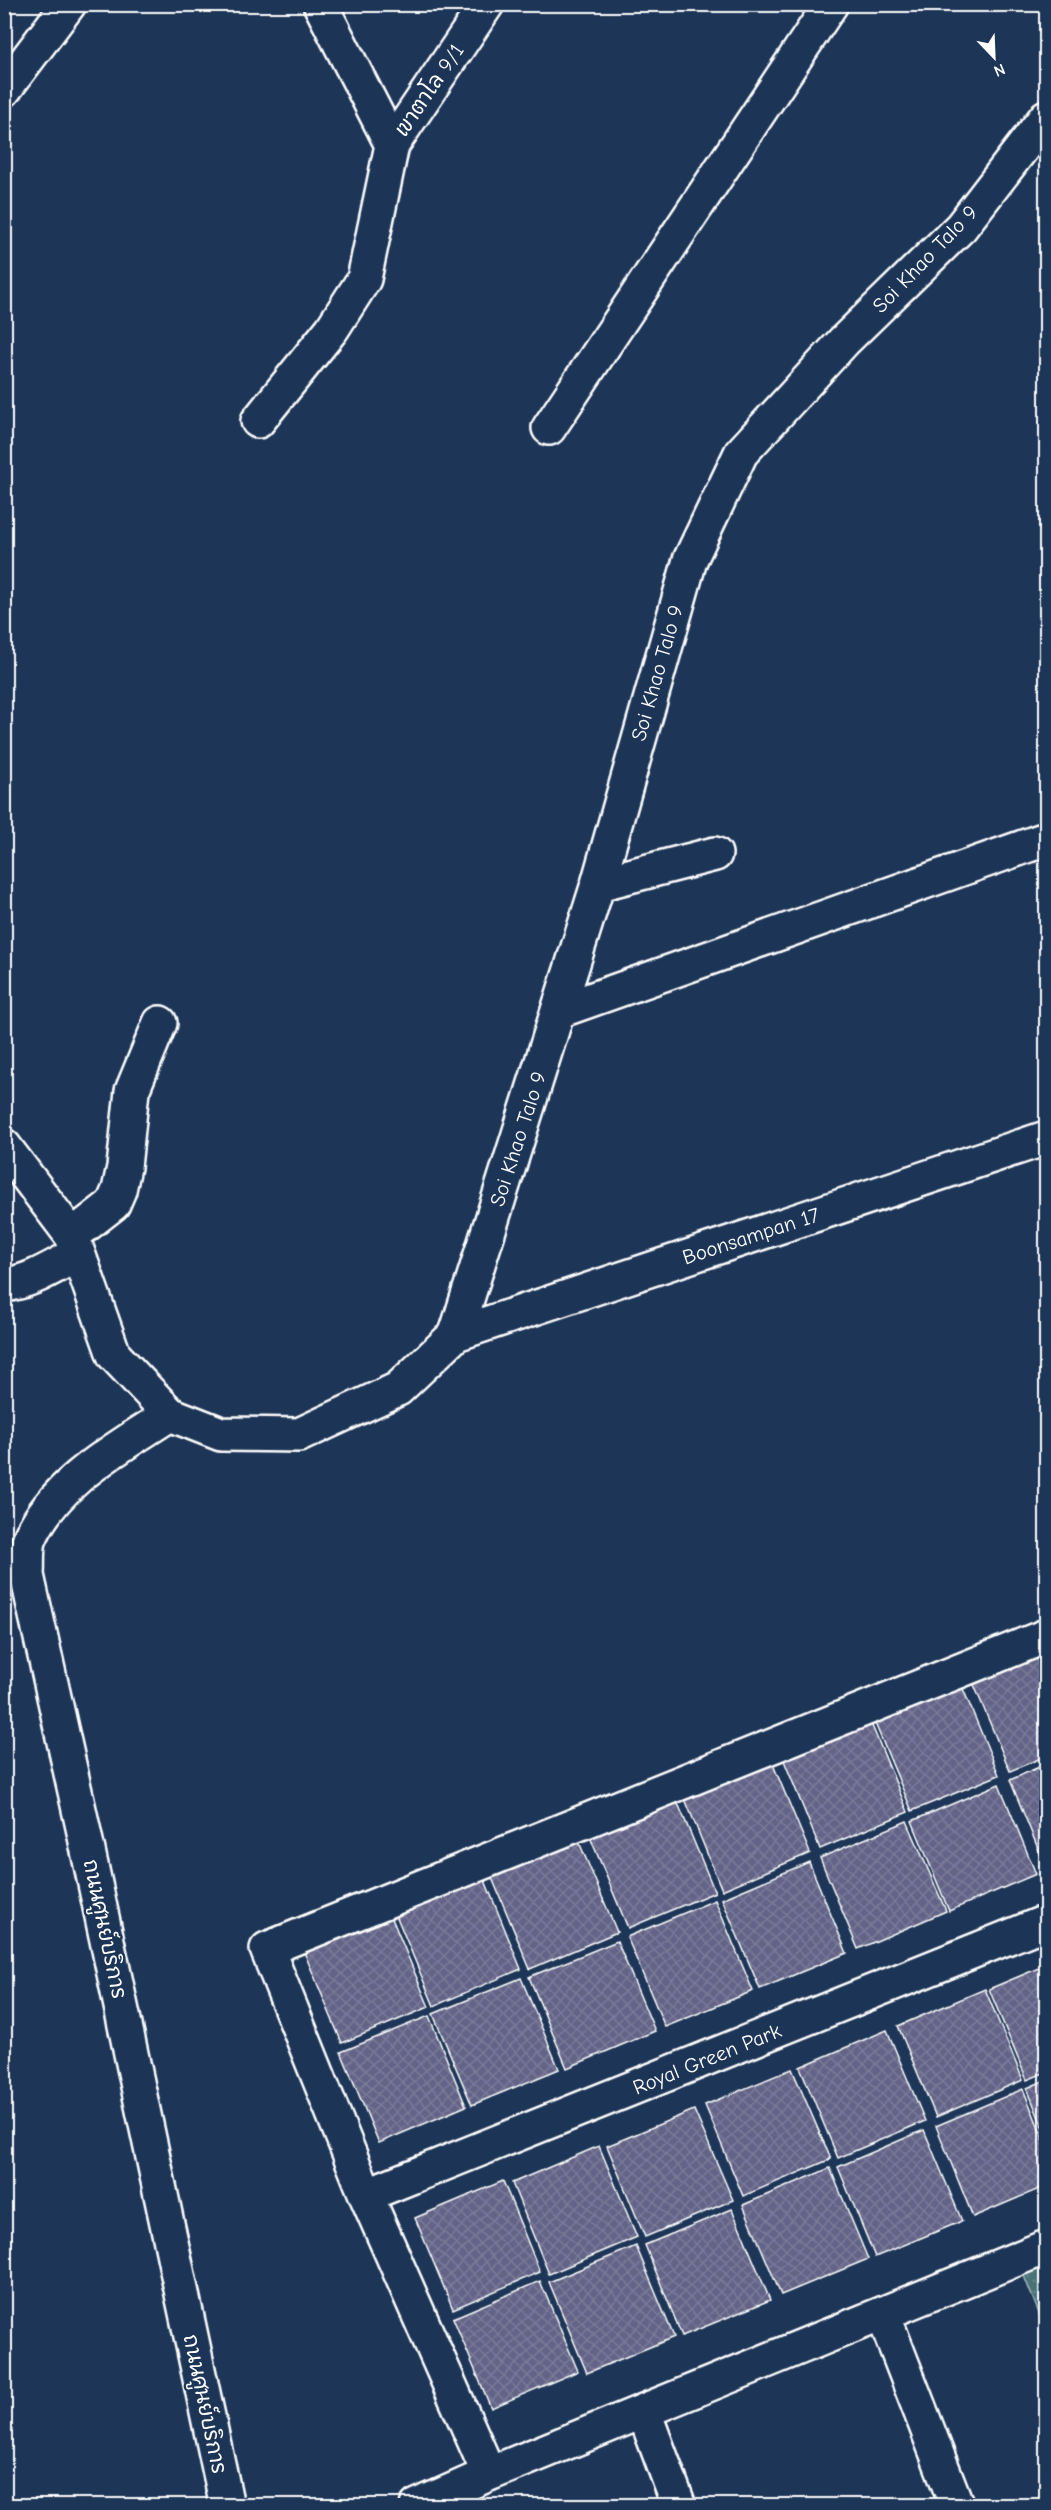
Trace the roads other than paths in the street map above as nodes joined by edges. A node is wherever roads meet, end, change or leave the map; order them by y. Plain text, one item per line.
1 (69, 4) edge
2 (320, 4) edge
3 (487, 4) edge
4 (831, 4) edge
5 (4, 90) edge
6 (1047, 117) edge
7 (392, 145) junction
8 (258, 421) dead end
9 (549, 428) dead end
10 (1047, 840) edge
11 (715, 854) dead end
12 (598, 884) junction
13 (559, 1011) junction
14 (160, 1023) dead end
15 (1047, 1138) edge
16 (4, 1146) edge
17 (75, 1245) junction
18 (4, 1284) edge
19 (456, 1334) junction
20 (170, 1414) junction
21 (1047, 1636) edge
22 (1047, 1922) edge
23 (366, 2195) junction
24 (1047, 2247) edge
25 (884, 2314) junction
26 (644, 2412) junction
27 (489, 2474) junction
28 (227, 2505) edge
29 (417, 2505) edge
30 (679, 2505) edge
31 (957, 2505) edge

1 - 5 street
2 - 7 street
3 - 7 street, เขาตาโล 9/1
4 - 9 street
6 - 12 street, Soi Khao Talo 9
7 - 8 street
10 - 13 street
11 - 12 street
12 - 13 street, Soi Khao Talo 9
13 - 19 street, Soi Khao Talo 9
14 - 17 street
15 - 19 street, Boonsampan 17
16 - 17 street
17 - 18 street
17 - 20 street
19 - 20 street
20 - 28 street, ถนนศูนย์บริการ
21 - 23 street
22 - 23 street, Royal Green Park
23 - 27 street
24 - 25 street
25 - 26 street
25 - 31 street
26 - 27 street
26 - 30 street
27 - 29 street

